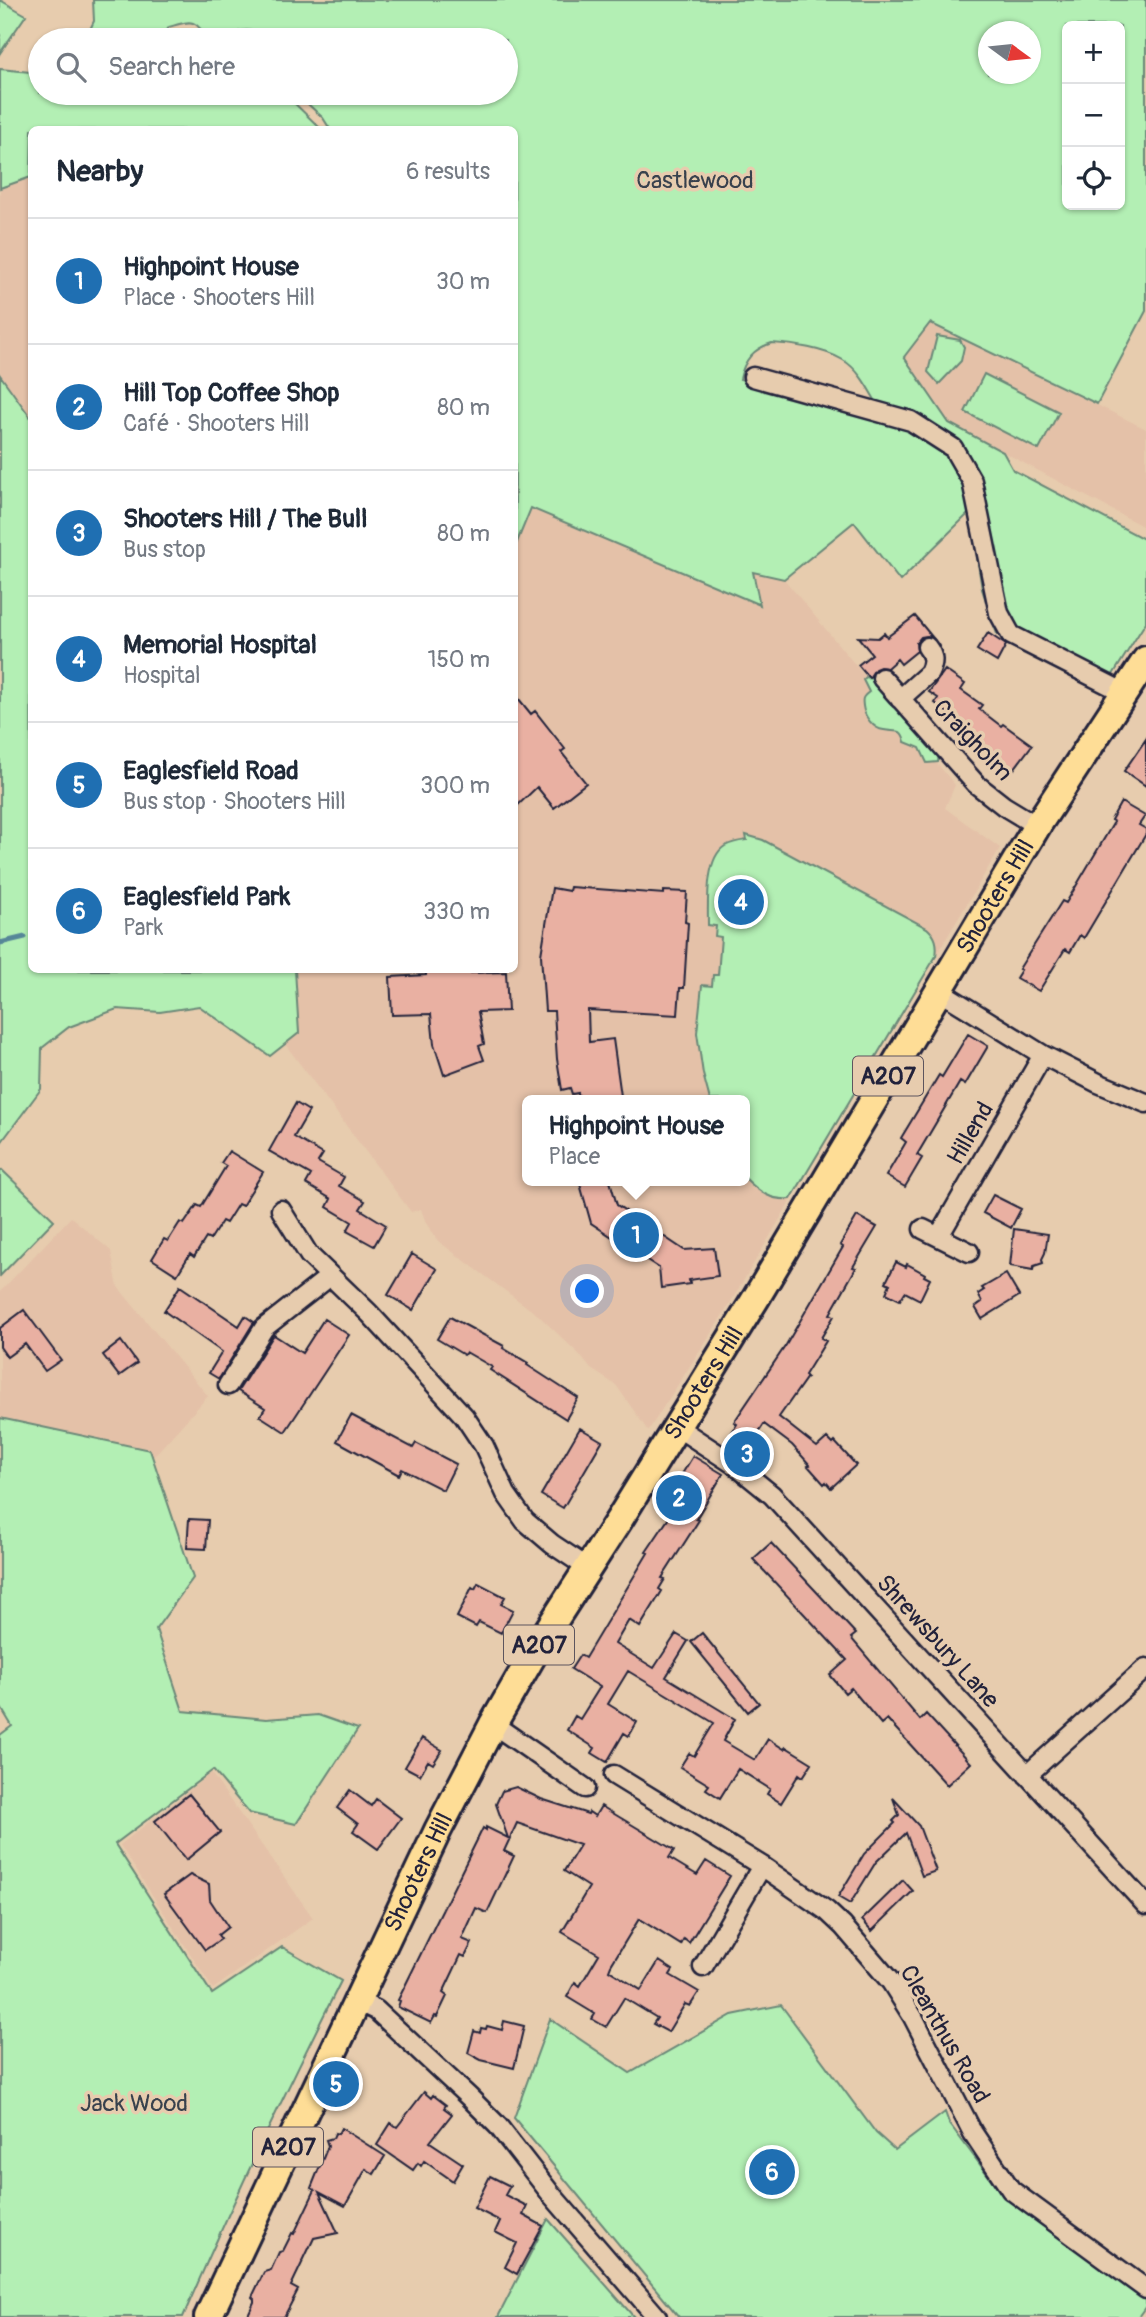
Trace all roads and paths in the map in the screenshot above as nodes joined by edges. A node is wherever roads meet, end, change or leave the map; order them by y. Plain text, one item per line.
1 (753, 377) dead end
2 (927, 647) dead end
3 (1146, 660) edge
4 (882, 678) dead end
5 (1125, 693) junction
6 (900, 699) junction
7 (1037, 826) junction
8 (938, 990) junction
9 (1043, 1055) junction
10 (1146, 1103) edge
11 (281, 1210) dead end
12 (969, 1252) dead end
13 (329, 1277) junction
14 (228, 1385) dead end
15 (677, 1427) junction
16 (588, 1568) junction
17 (1146, 1668) edge
18 (493, 1724) junction
19 (614, 1775) dead end
20 (1027, 1775) junction
21 (585, 1788) dead end
22 (762, 1866) junction
23 (1146, 1905) edge
24 (703, 1967) dead end
25 (357, 2001) junction
26 (1146, 2289) edge
27 (208, 2317) edge
28 (657, 2317) edge

1 - 5 street
2 - 6 street
3 - 5 main road, Shooters Hill / A207
4 - 6 street, Craigholm
5 - 7 main road, Shooters Hill / A207
6 - 7 street, Craigholm
7 - 8 main road, Shooters Hill / A207
8 - 9 street
8 - 15 main road, Shooters Hill / A207
9 - 10 street
9 - 12 street, Hillend
11 - 13 street
13 - 14 street
13 - 16 street
15 - 16 main road, Shooters Hill / A207
15 - 20 street, Shrewsbury Lane
16 - 18 main road, Shooters Hill / A207
17 - 20 street
18 - 21 street
18 - 25 main road, Shooters Hill / A207
19 - 22 street, Cleanthus Road
20 - 23 street, Shrewsbury Lane
22 - 24 street
22 - 26 street, Cleanthus Road
25 - 27 main road, Shooters Hill / A207
25 - 28 street

